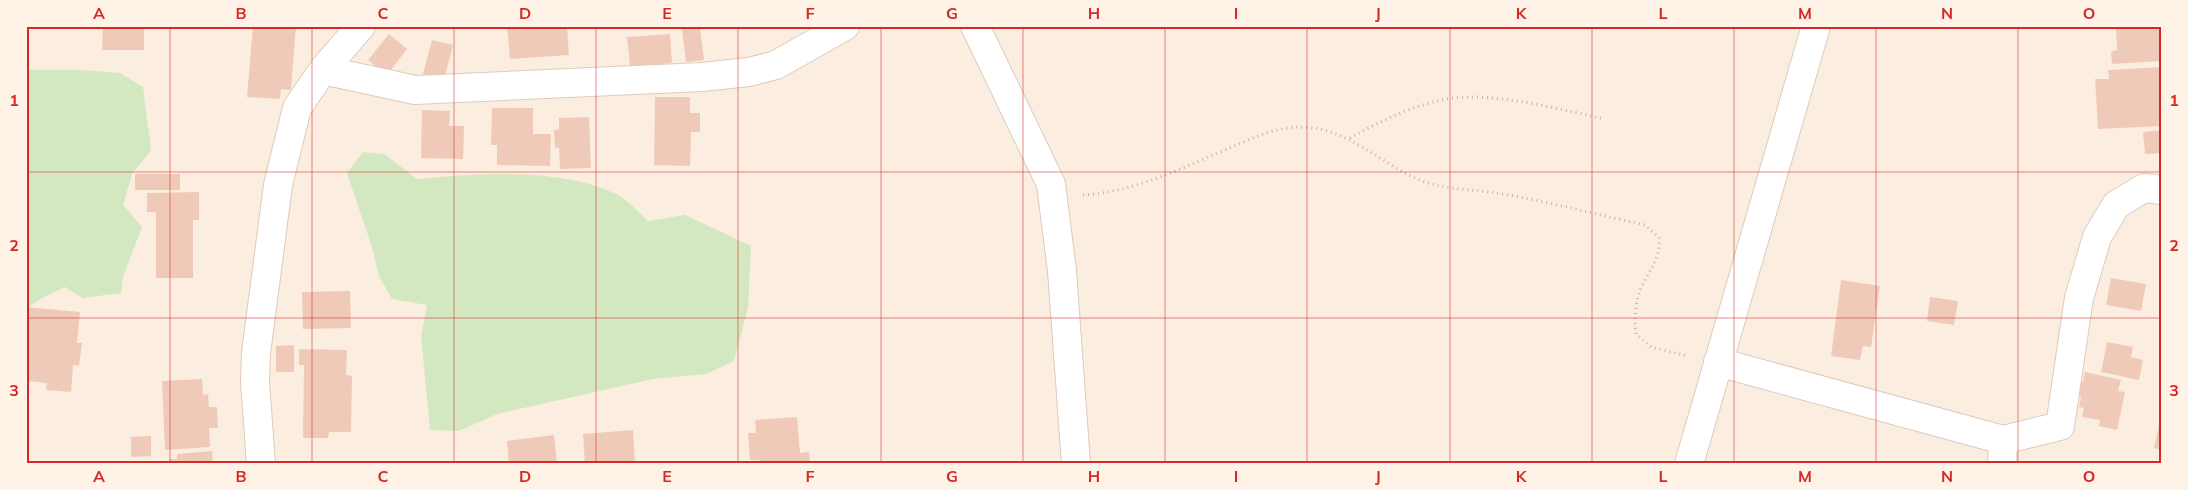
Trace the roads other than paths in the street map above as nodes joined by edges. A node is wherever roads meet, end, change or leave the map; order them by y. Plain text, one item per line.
1 (361, 26) edge
2 (845, 26) edge
3 (975, 26) edge
4 (1816, 26) edge
5 (323, 70) junction
6 (2162, 190) edge
7 (1718, 362) junction
8 (2003, 452) edge
9 (261, 464) edge
10 (1076, 464) edge
11 (1690, 464) edge

1 - 5 street
2 - 5 street
3 - 10 street
4 - 7 street
5 - 9 street
6 - 8 street
7 - 8 street
7 - 11 street

